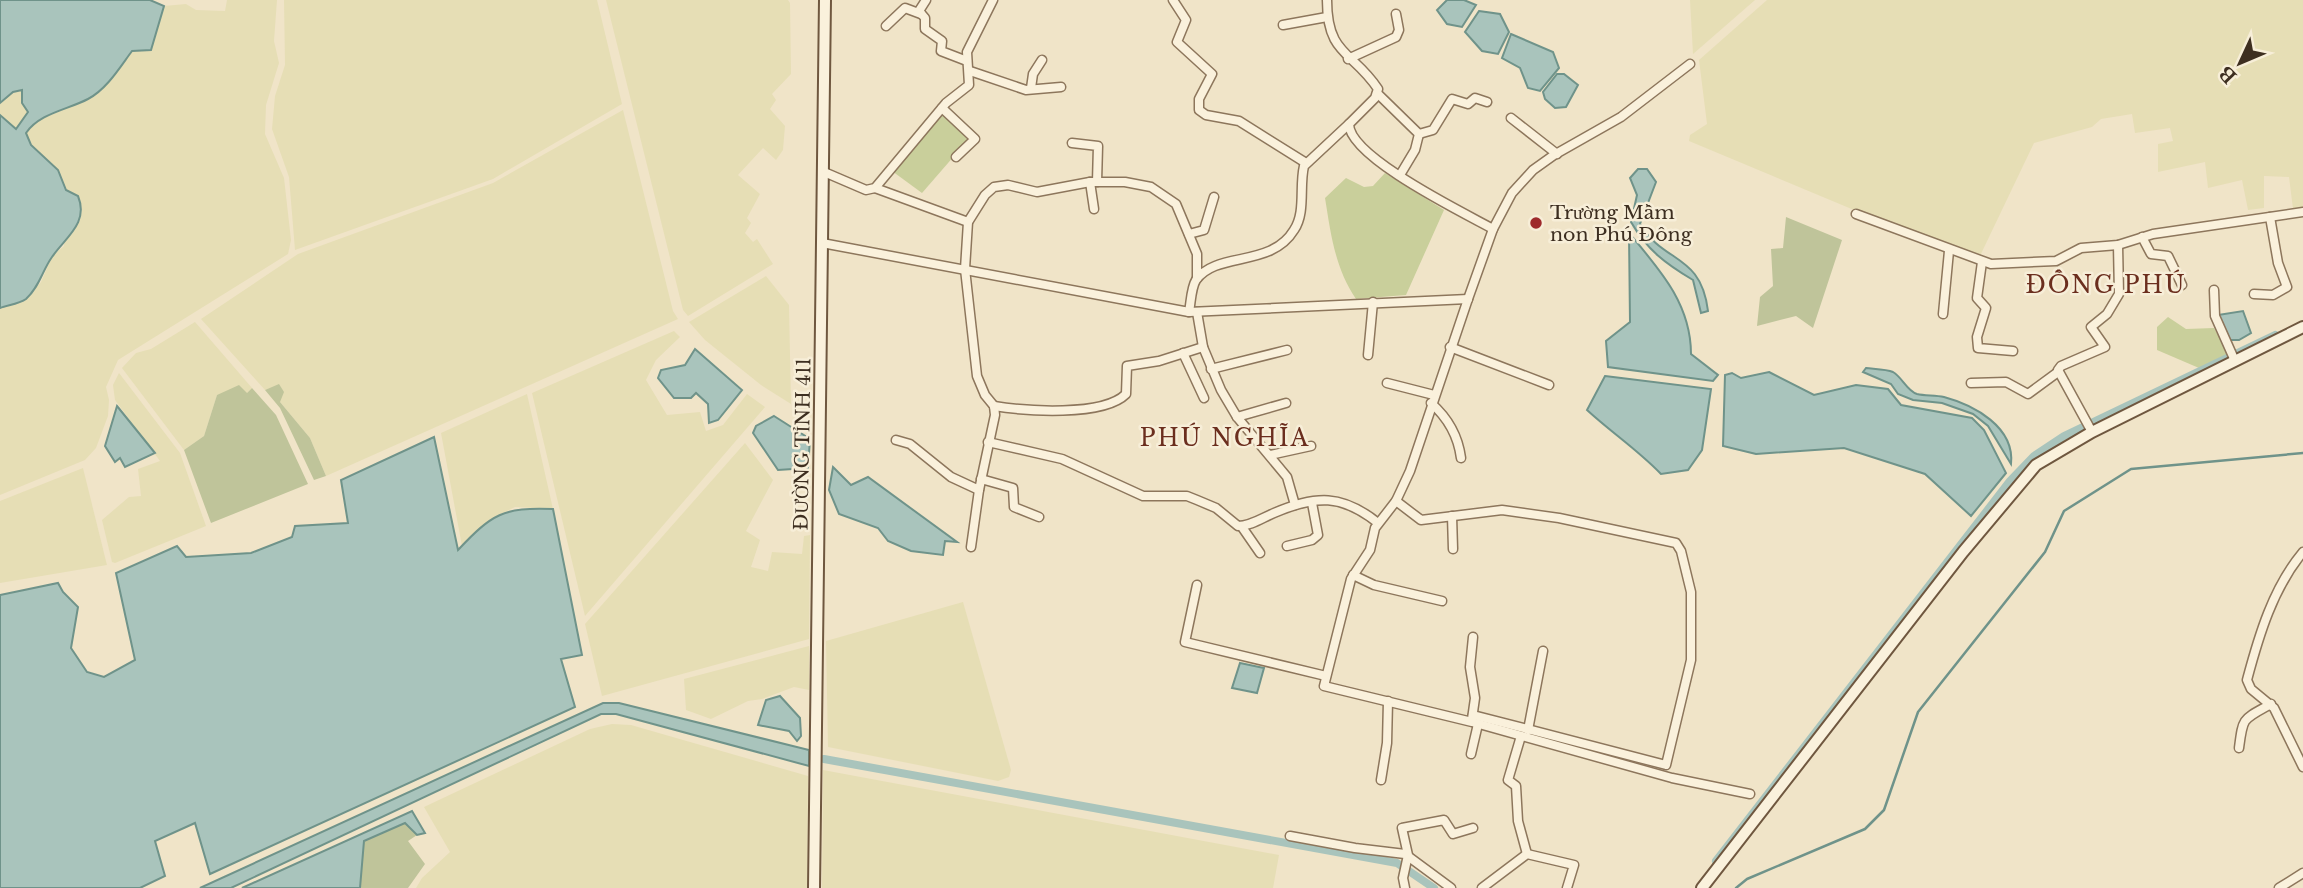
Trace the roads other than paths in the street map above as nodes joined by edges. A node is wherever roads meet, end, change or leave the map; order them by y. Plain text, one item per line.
1 (825, 0) edge
2 (926, 0) edge
3 (993, 0) edge
4 (1173, 0) edge
5 (1327, 0) edge
6 (921, 14) junction
7 (1396, 14) dead end
8 (1327, 17) junction
9 (1283, 24) dead end
10 (886, 26) dead end
11 (1348, 59) junction
12 (1042, 60) dead end
13 (967, 61) junction
14 (1690, 64) dead end
15 (970, 71) junction
16 (1031, 88) junction
17 (1061, 88) dead end
18 (1377, 93) junction
19 (1487, 102) dead end
20 (942, 108) junction
21 (1511, 118) dead end
22 (1349, 124) junction
23 (1419, 134) junction
24 (1072, 143) dead end
25 (1556, 154) junction
26 (956, 157) dead end
27 (1306, 163) junction
28 (824, 172) junction
29 (1400, 175) junction
30 (1094, 182) junction
31 (875, 188) junction
32 (1214, 197) dead end
33 (1094, 209) dead end
34 (2303, 212) edge
35 (1856, 214) dead end
36 (2270, 217) junction
37 (968, 222) junction
38 (1493, 229) junction
39 (1189, 234) junction
40 (2142, 237) junction
41 (822, 243) junction
42 (2118, 245) junction
43 (1950, 251) junction
44 (1982, 262) junction
45 (965, 269) junction
46 (1197, 278) junction
47 (2182, 285) dead end
48 (2214, 289) dead end
49 (2254, 294) dead end
50 (1468, 299) junction
51 (1373, 302) junction
52 (1193, 312) junction
53 (1943, 314) dead end
54 (2303, 327) edge
55 (1203, 347) junction
56 (1451, 347) junction
57 (1287, 350) dead end
58 (1182, 352) junction
59 (2012, 352) dead end
60 (1368, 355) dead end
61 (2234, 359) junction
62 (1211, 369) junction
63 (2059, 372) junction
64 (1387, 383) dead end
65 (1971, 383) dead end
66 (1549, 385) dead end
67 (1204, 398) dead end
68 (1433, 399) junction
69 (1286, 403) dead end
70 (994, 406) junction
71 (1237, 417) junction
72 (2089, 427) junction
73 (896, 440) dead end
74 (988, 442) junction
75 (1311, 446) dead end
76 (1270, 455) junction
77 (1461, 457) dead end
78 (981, 479) junction
79 (979, 490) junction
80 (1396, 501) junction
81 (1311, 503) junction
82 (1295, 505) junction
83 (1452, 516) junction
84 (1039, 517) dead end
85 (1378, 523) junction
86 (1242, 527) junction
87 (972, 543) dead end
88 (1287, 546) dead end
89 (1453, 549) dead end
90 (2303, 552) edge
91 (1260, 553) dead end
92 (1353, 575) junction
93 (1197, 585) dead end
94 (1442, 601) dead end
95 (1472, 637) dead end
96 (1543, 651) dead end
97 (1326, 676) junction
98 (1388, 701) junction
99 (2271, 704) junction
100 (1474, 720) junction
101 (1524, 733) junction
102 (2239, 748) dead end
103 (1471, 754) dead end
104 (2303, 767) edge
105 (1381, 780) dead end
106 (1750, 794) dead end
107 (1474, 828) dead end
108 (1290, 836) dead end
109 (1527, 854) junction
110 (1408, 855) junction
111 (2303, 873) edge
112 (814, 888) edge
113 (1405, 888) edge
114 (1451, 888) edge
115 (1482, 888) edge
116 (1567, 888) edge
117 (1702, 888) edge
118 (2279, 888) edge

1 - 28 main road, ĐƯỜNG TỈNH 411
2 - 6 street
3 - 13 street
4 - 27 street
5 - 8 street
6 - 10 street
6 - 13 street
7 - 11 street
8 - 9 street
8 - 11 street
11 - 18 street
12 - 16 street
13 - 15 street
14 - 25 street
15 - 16 street
15 - 20 street
16 - 17 street
18 - 22 street
18 - 23 street
19 - 23 street
20 - 26 street
20 - 31 street
21 - 25 street
22 - 27 street
22 - 29 street
23 - 29 street
24 - 30 street
25 - 38 street
27 - 46 street
28 - 31 street
28 - 41 main road, ĐƯỜNG TỈNH 411
29 - 38 street
30 - 33 street
30 - 37 street
30 - 39 street
31 - 37 street
32 - 39 street
34 - 36 street
35 - 43 street
36 - 40 street
36 - 49 street
37 - 45 street
38 - 50 street
39 - 46 street
40 - 42 street
40 - 47 street
41 - 45 street
41 - 112 main road, ĐƯỜNG TỈNH 411
42 - 44 street
42 - 63 street
43 - 44 street
43 - 53 street
44 - 59 street
45 - 52 street
45 - 70 street
46 - 52 street
48 - 61 street
50 - 51 street
50 - 56 street
51 - 52 street
51 - 60 street
52 - 55 street
54 - 61 main road
55 - 58 street
55 - 62 street
56 - 66 street
56 - 68 street
57 - 62 street
58 - 67 street
58 - 70 street
61 - 72 main road
62 - 71 street
63 - 65 street
63 - 72 street
64 - 68 street
68 - 77 street
68 - 80 street
69 - 71 street
70 - 74 street
71 - 76 street
72 - 117 main road
73 - 79 street
74 - 78 street
74 - 86 street
75 - 76 street
76 - 82 street
78 - 79 street
78 - 84 street
79 - 87 street
80 - 83 street
80 - 85 street
81 - 82 street
81 - 85 street
81 - 88 street
82 - 86 street
83 - 89 street
83 - 101 street
85 - 92 street
86 - 91 street
90 - 99 street
92 - 94 street
92 - 97 street
93 - 97 street
95 - 100 street
96 - 101 street
97 - 98 street
98 - 100 street
98 - 105 street
99 - 102 street
99 - 104 street
100 - 101 street
100 - 103 street
101 - 106 street
101 - 109 street
107 - 110 street
108 - 110 street
109 - 115 street
109 - 116 street
110 - 113 street
110 - 114 street
111 - 118 street

